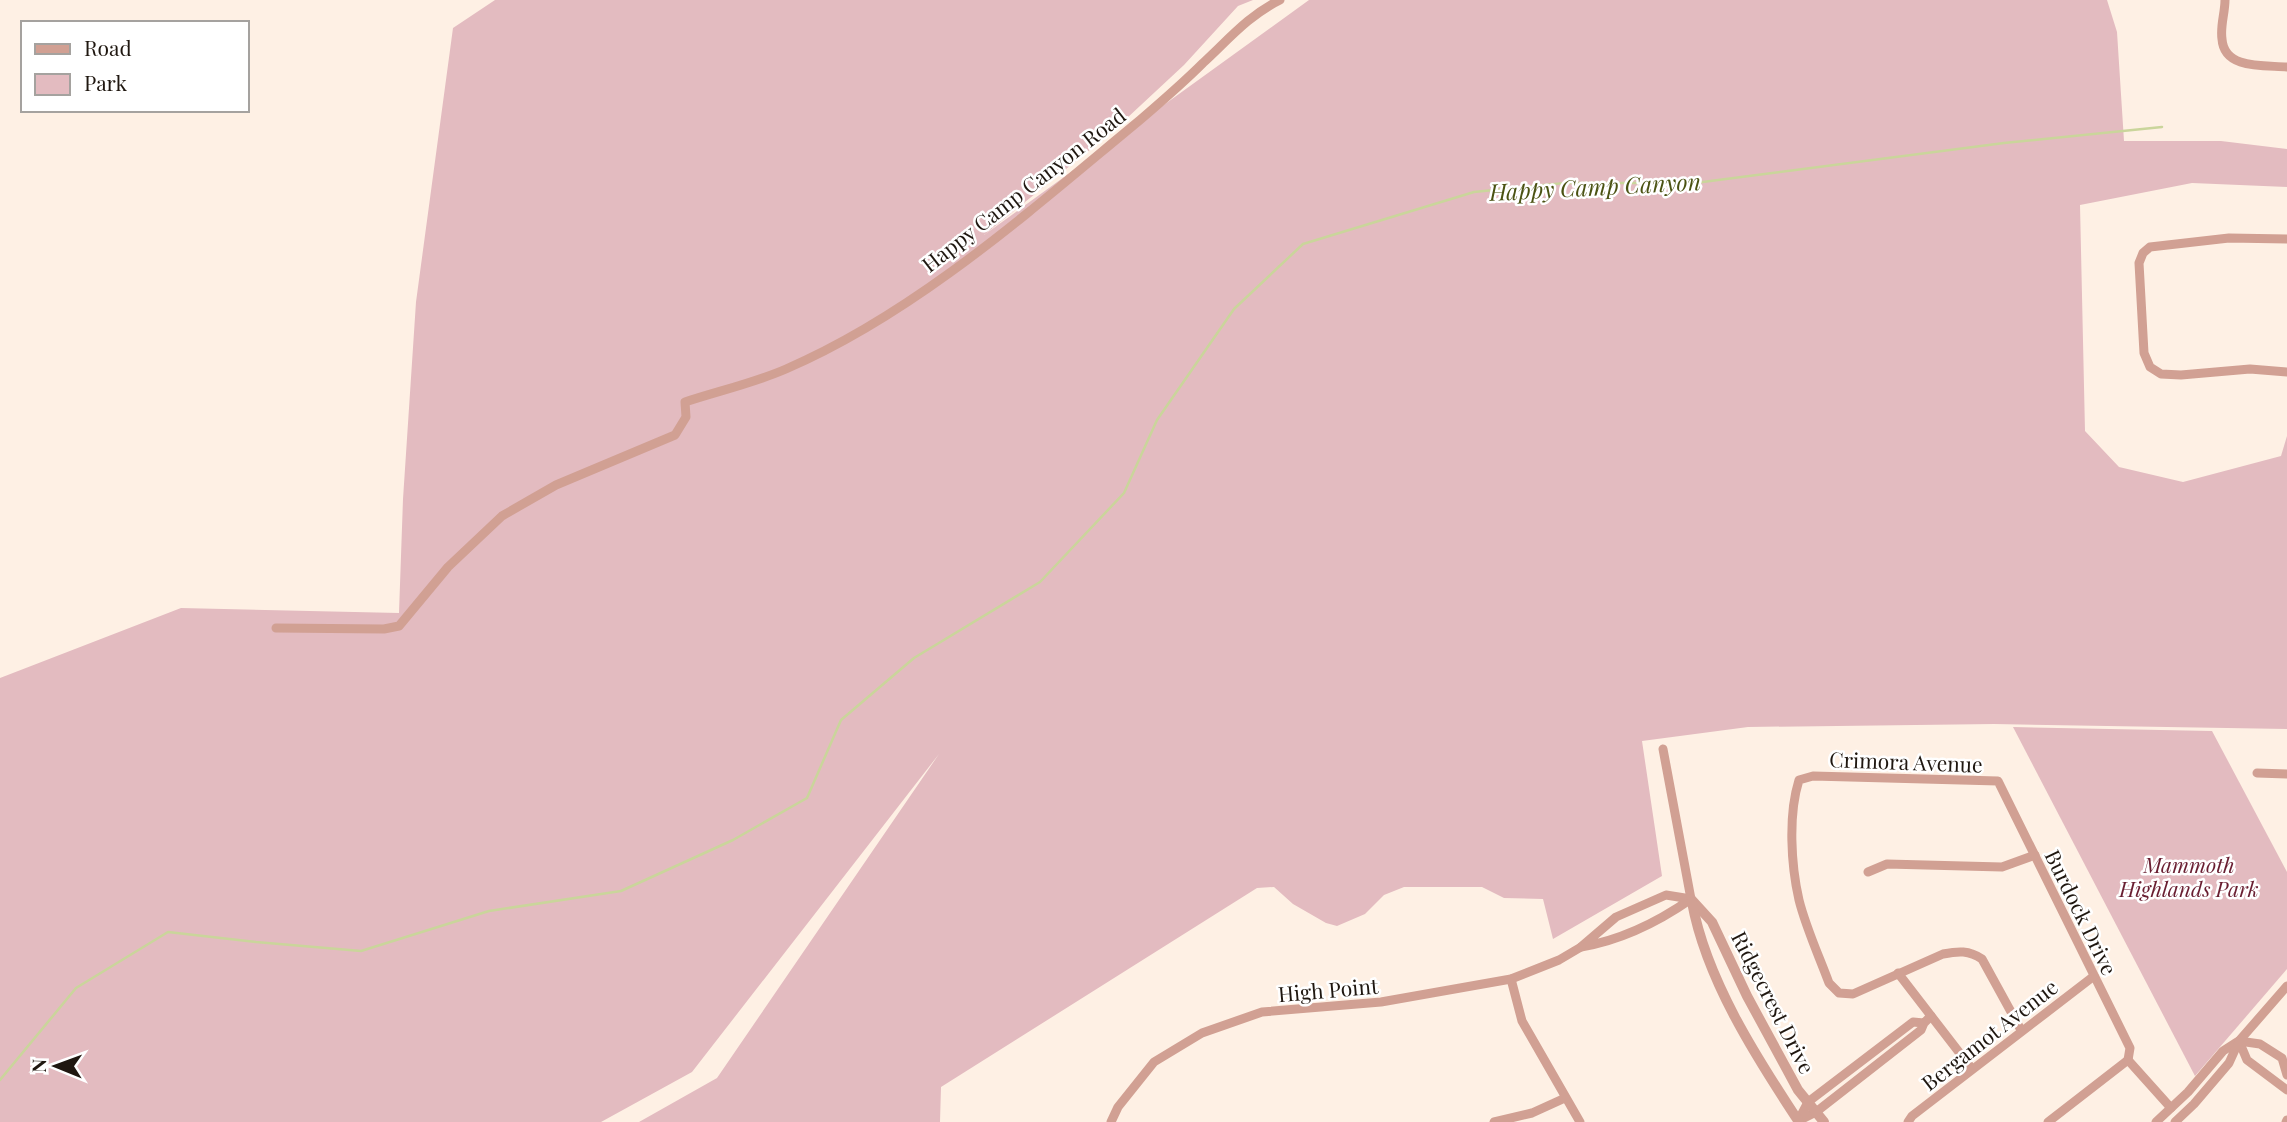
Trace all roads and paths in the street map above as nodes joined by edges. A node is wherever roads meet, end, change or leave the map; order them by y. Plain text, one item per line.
1 (1280, 0) edge
2 (2225, 0) edge
3 (2287, 67) edge
4 (2287, 239) edge
5 (2287, 372) edge
6 (276, 628) dead end
7 (1662, 749) dead end
8 (2257, 773) dead end
9 (2287, 774) edge
10 (1998, 781) joint
11 (2035, 855) junction
12 (1868, 872) dead end
13 (1692, 899) junction
14 (1609, 925) junction
15 (1617, 938) junction
16 (1581, 947) junction
17 (1898, 973) junction
18 (2094, 975) junction
19 (1511, 979) junction
20 (2287, 986) edge
21 (1928, 1019) junction
22 (2021, 1030) junction
23 (2239, 1041) junction
24 (2128, 1060) junction
25 (1972, 1069) junction
26 (2287, 1075) edge
27 (2287, 1090) edge
28 (1565, 1098) junction
29 (1808, 1102) junction
30 (2171, 1108) junction
31 (1816, 1112) junction
32 (1111, 1122) edge
33 (1494, 1122) edge
34 (1580, 1122) edge
35 (1799, 1122) edge
36 (1824, 1122) edge
37 (1908, 1122) edge
38 (2048, 1122) edge
39 (2155, 1122) edge
40 (2175, 1122) edge

1 - 6 street, Happy Camp Canyon Road
2 - 3 street
4 - 5 street
7 - 13 street, Ridgecrest Drive
8 - 9 street
10 - 11 street, Burdock Drive
10 - 17 street, Crimora Avenue
11 - 12 street
11 - 18 street, Burdock Drive
13 - 14 street, High Point
13 - 15 street, High Point
13 - 29 street, Ridgecrest Drive
13 - 35 street, Ridgecrest Drive
14 - 15 street
14 - 16 street, High Point
15 - 16 street, High Point
16 - 19 street, High Point
17 - 21 street
17 - 22 street
18 - 22 street, Bergamot Avenue
18 - 24 street, Burdock Drive
19 - 28 street
19 - 32 street, High Point
20 - 23 street
21 - 25 street
21 - 29 street
21 - 31 street
22 - 25 street, Bergamot Avenue
23 - 26 street
23 - 27 street
23 - 30 street
23 - 40 street
24 - 30 street
24 - 38 street
25 - 37 street, Bergamot Avenue
28 - 33 street
28 - 34 street
29 - 31 street, Ridgecrest Drive
29 - 35 street
30 - 39 street
31 - 35 street
31 - 36 street, Ridgecrest Drive

